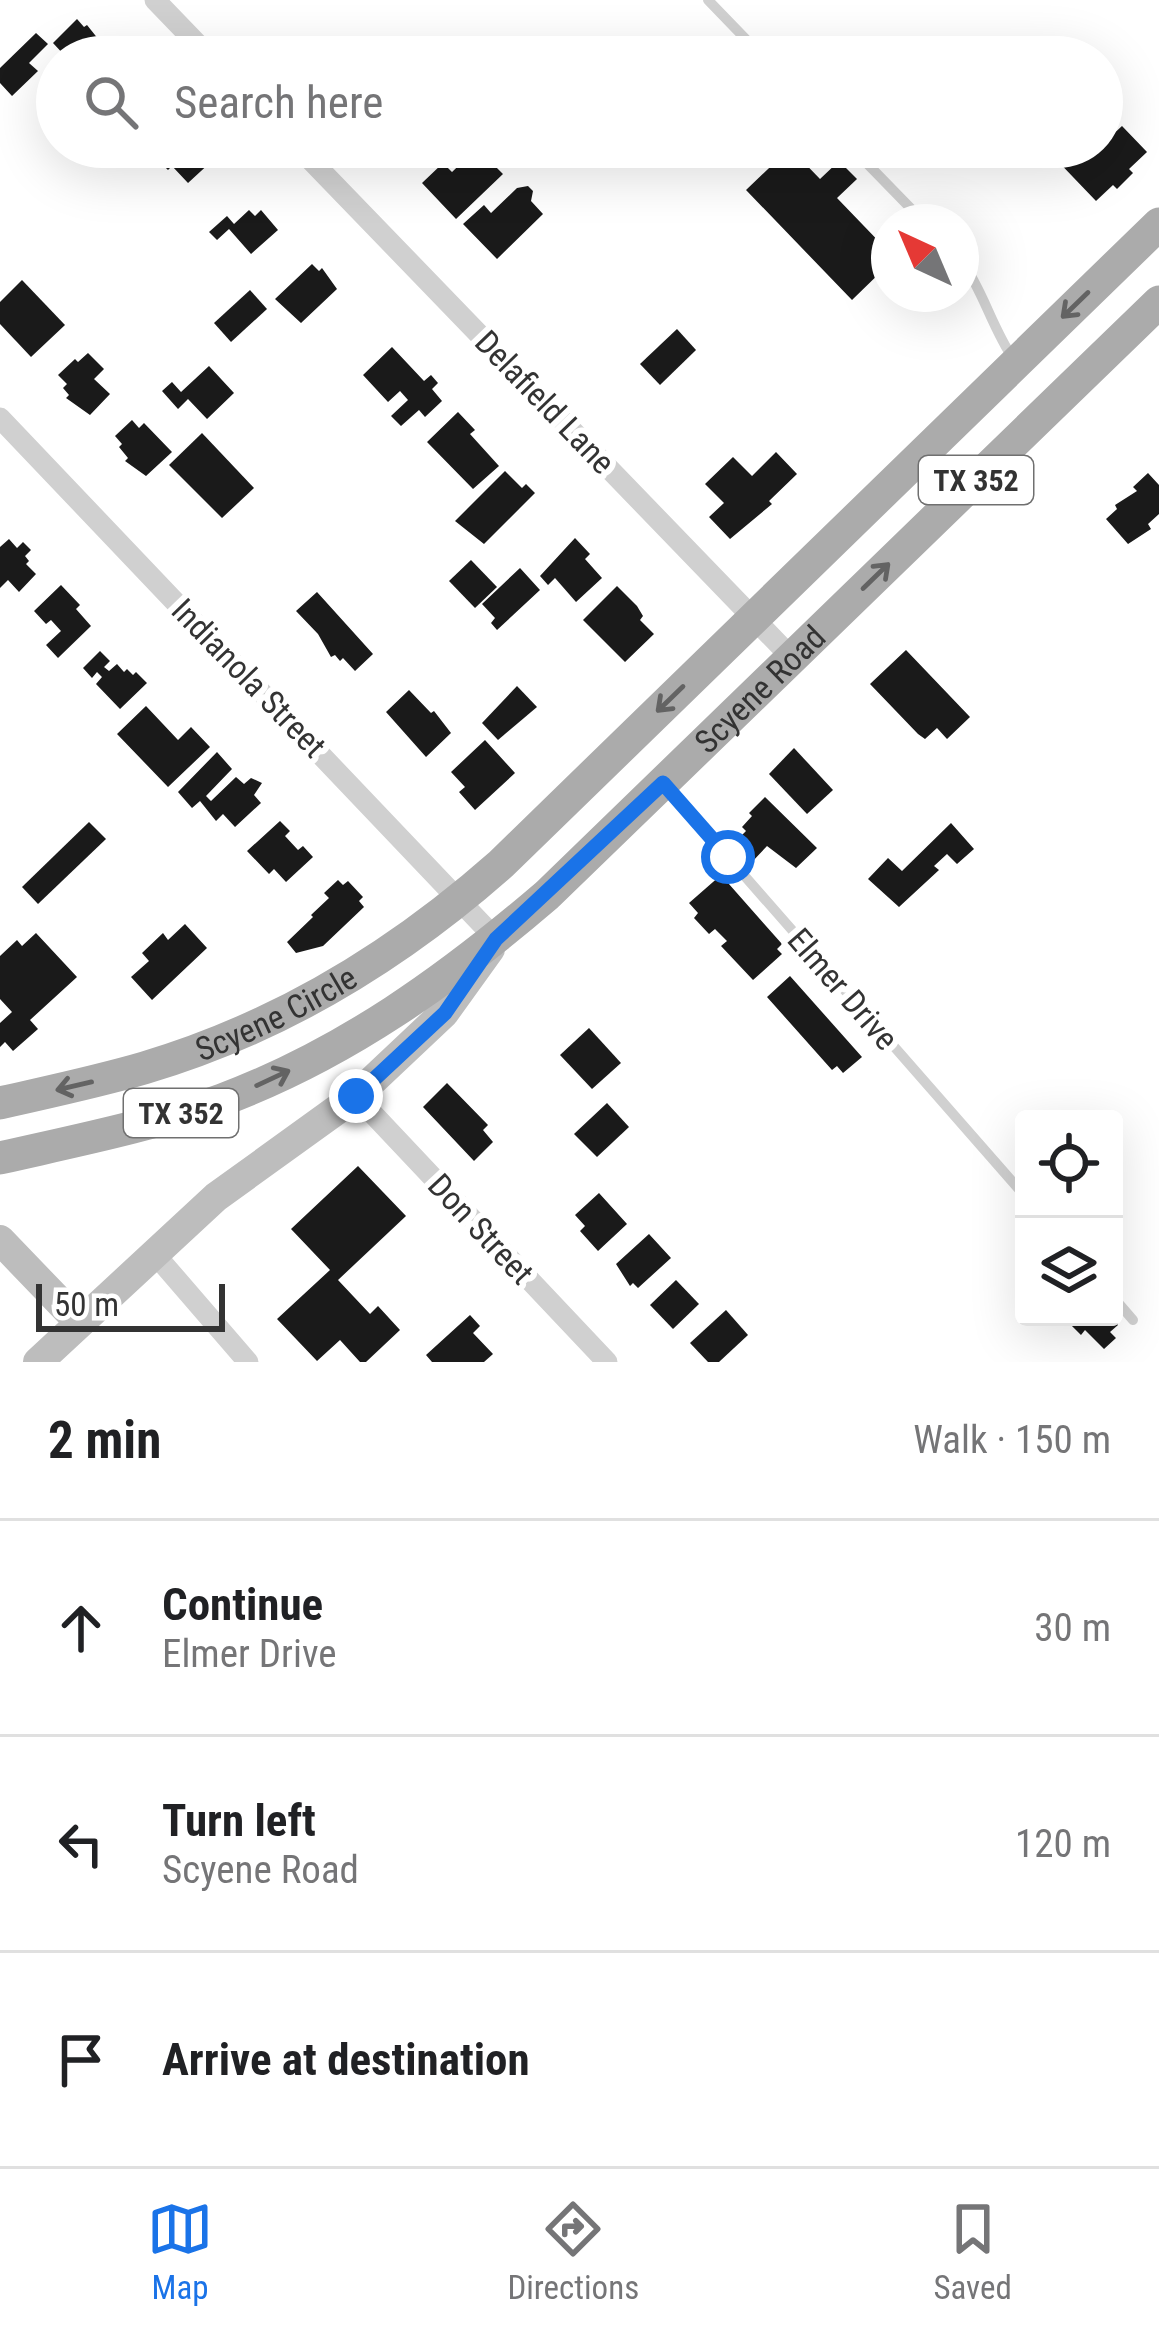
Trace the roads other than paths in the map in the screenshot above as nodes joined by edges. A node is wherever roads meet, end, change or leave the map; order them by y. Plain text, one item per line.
1 (155, 0) edge
2 (708, 0) edge
3 (190, 36) edge
4 (743, 36) edge
5 (318, 168) edge
6 (871, 168) edge
7 (906, 204) edge
8 (1159, 224) edge
9 (979, 292) edge
10 (1159, 302) edge
11 (1016, 363) junction
12 (0, 418) edge
13 (754, 617) junction
14 (792, 658) junction
15 (663, 783) junction
16 (460, 900) junction
17 (496, 939) junction
18 (356, 1096) junction
19 (0, 1103) edge
20 (0, 1158) edge
21 (1015, 1185) edge
22 (0, 1240) edge
23 (153, 1252) junction
24 (1123, 1308) edge
25 (1133, 1320) dead end
26 (79, 1322) junction
27 (38, 1362) edge
28 (248, 1362) edge
29 (607, 1362) edge

1 - 3 street
2 - 4 lane
5 - 13 street, Delafield Lane
6 - 7 lane
8 -> 11 main road, Scyene Road / TX 352
9 - 11 lane
14 -> 10 main road, Scyene Road / TX 352
11 - 13 main road, Scyene Road / TX 352
12 - 16 street, Indianola Street
13 - 14 street, Delafield Lane
13 -> 16 main road, Scyene Road / TX 352
14 - 15 main road, Scyene Road / TX 352
15 - 17 main road, Scyene Road / TX 352
15 - 21 lane, Elmer Drive
16 - 17 street, Indianola Street
16 -> 19 main road, Scyene Circle / TX 352
17 - 18 street, Scyene Road
20 -> 17 main road, Scyene Circle / TX 352
18 - 23 street, Scyene Road
18 - 29 street, Don Street
22 - 26 street
23 - 26 street, Scyene Road
23 - 28 street
24 - 25 lane
26 - 27 street, Scyene Road

